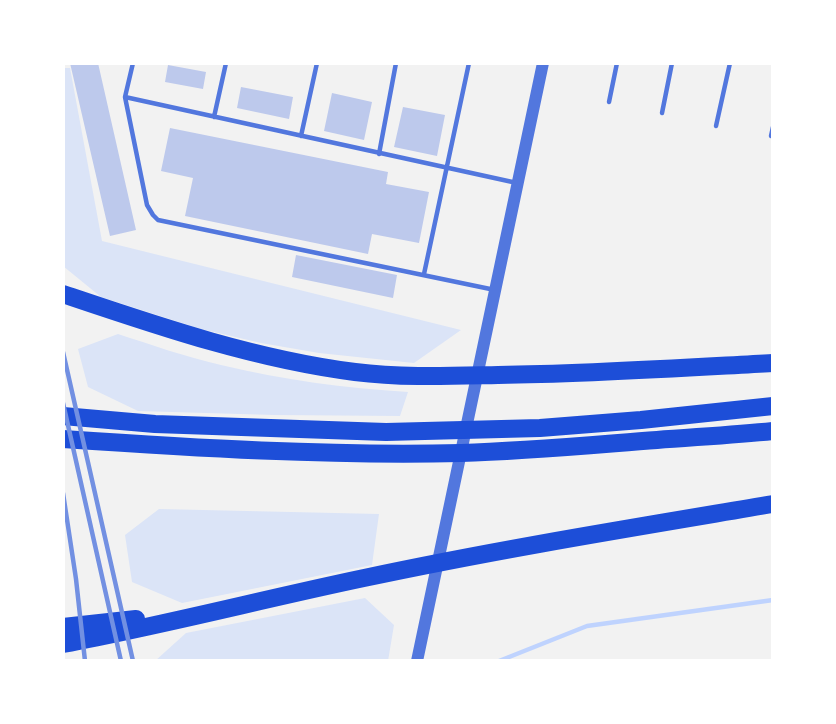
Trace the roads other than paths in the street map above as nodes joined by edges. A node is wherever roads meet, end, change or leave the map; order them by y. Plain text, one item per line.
1 (133, 63) edge
2 (226, 63) edge
3 (317, 63) edge
4 (396, 63) edge
5 (469, 63) edge
6 (543, 63) edge
7 (617, 63) edge
8 (672, 63) edge
9 (730, 63) edge
10 (125, 97) junction
11 (609, 102) dead end
12 (662, 113) dead end
13 (214, 117) junction
14 (716, 125) dead end
15 (773, 127) edge
16 (301, 136) junction
17 (771, 136) dead end
18 (379, 153) junction
19 (447, 169) junction
20 (518, 184) junction
21 (424, 274) junction
22 (496, 290) junction
23 (63, 294) edge
24 (773, 363) edge
25 (773, 406) edge
26 (63, 416) edge
27 (773, 431) edge
28 (63, 439) edge
29 (773, 504) edge
30 (256, 602) junction
31 (63, 627) edge
32 (63, 644) edge
33 (417, 661) edge

1 - 10 lane
2 - 13 lane
3 - 16 lane
4 - 18 lane
5 - 19 lane
6 - 20 street
7 - 11 lane
8 - 12 lane
9 - 14 lane
10 - 13 lane
10 - 21 lane
13 - 16 lane
15 - 17 lane
16 - 18 lane
18 - 19 lane
19 - 20 lane
19 - 21 lane
20 - 22 street
21 - 22 lane
22 - 33 street
23 - 24 highway
25 - 26 highway
27 - 28 highway
29 - 30 highway
30 - 31 highway
30 - 32 highway

